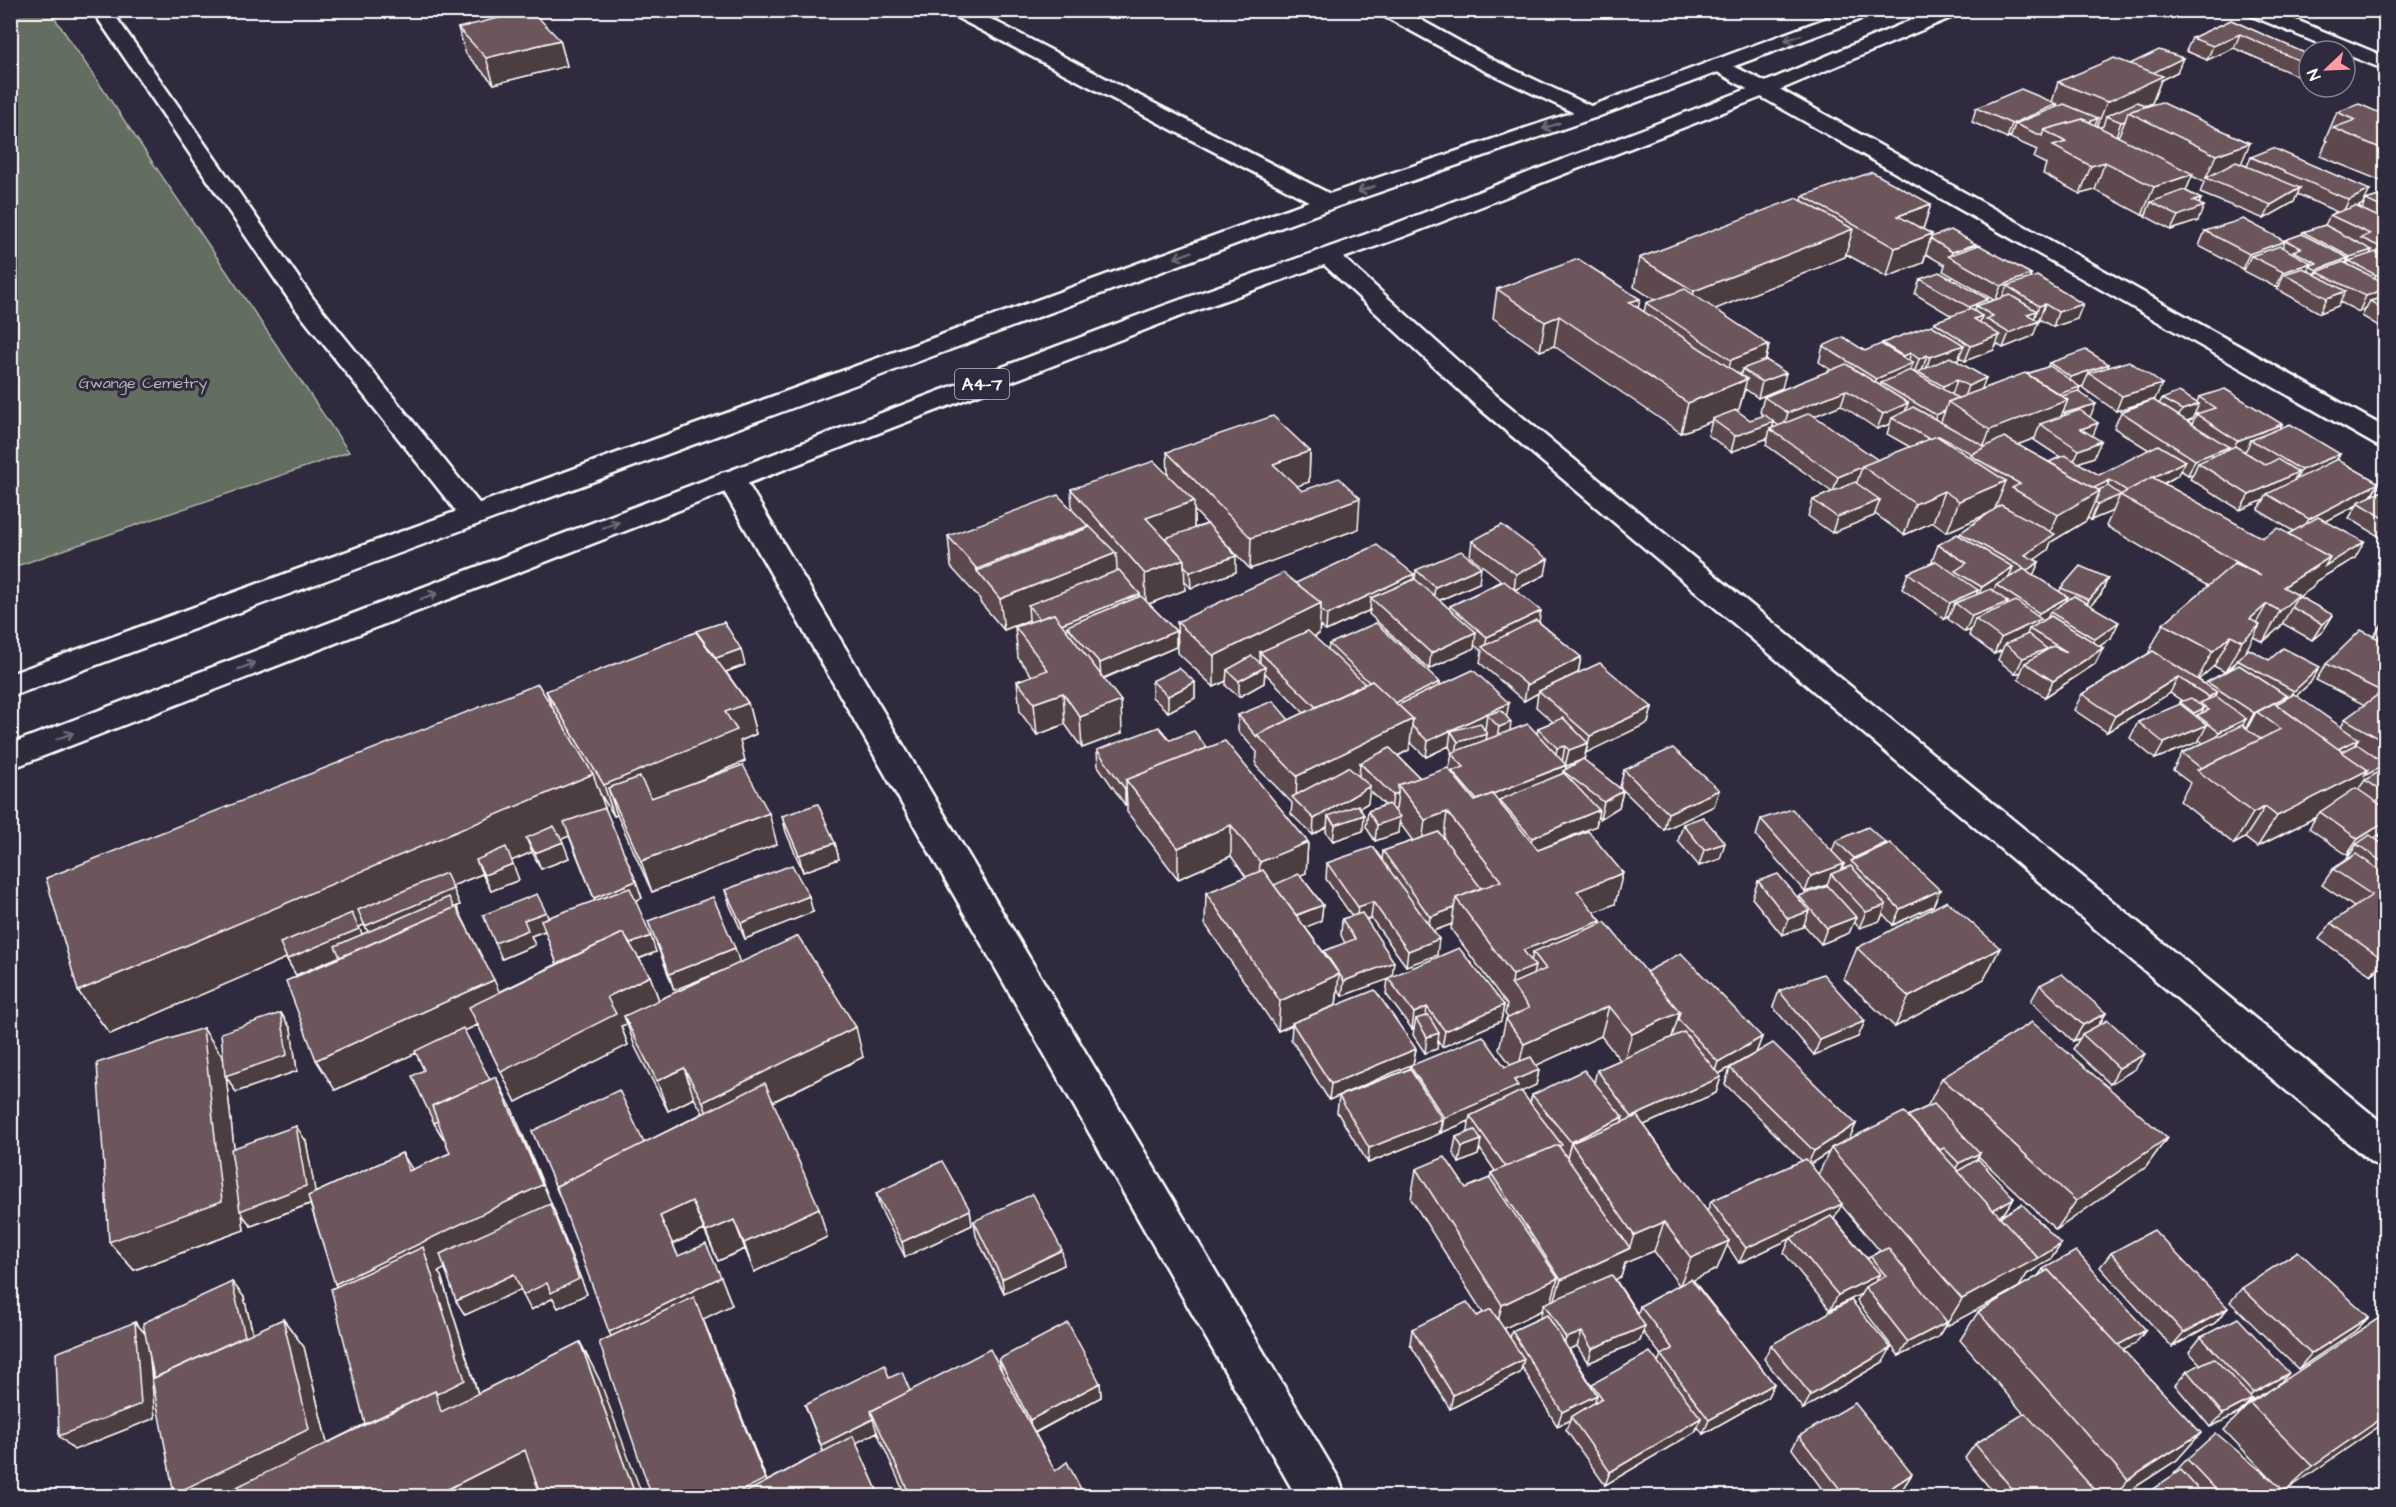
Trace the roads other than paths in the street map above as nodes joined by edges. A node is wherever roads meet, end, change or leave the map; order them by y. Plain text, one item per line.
1 (101, 10) edge
2 (957, 10) edge
3 (1386, 10) edge
4 (1868, 10) edge
5 (1953, 10) edge
6 (2254, 10) edge
7 (2385, 64) edge
8 (1719, 65) junction
9 (1766, 89) junction
10 (1590, 113) junction
11 (1328, 202) junction
12 (1328, 256) junction
13 (2385, 439) edge
14 (731, 479) junction
15 (472, 514) junction
16 (10, 687) edge
17 (10, 757) edge
18 (2385, 1151) edge
19 (1322, 1497) edge

1 - 15 main road
2 - 11 main road
3 - 10 main road
4 -> 8 main road, A4-7
5 - 9 main road, A4-7
6 - 7 main road
8 - 9 main road
8 - 10 main road, A4-7
9 - 12 main road, A4-7
9 - 13 main road
10 -> 11 main road, A4-7
11 -> 15 main road, A4-7
12 - 14 main road, A4-7
12 - 18 main road
17 -> 14 main road, A4-7
14 - 19 main road
15 - 16 main road, A4-7

